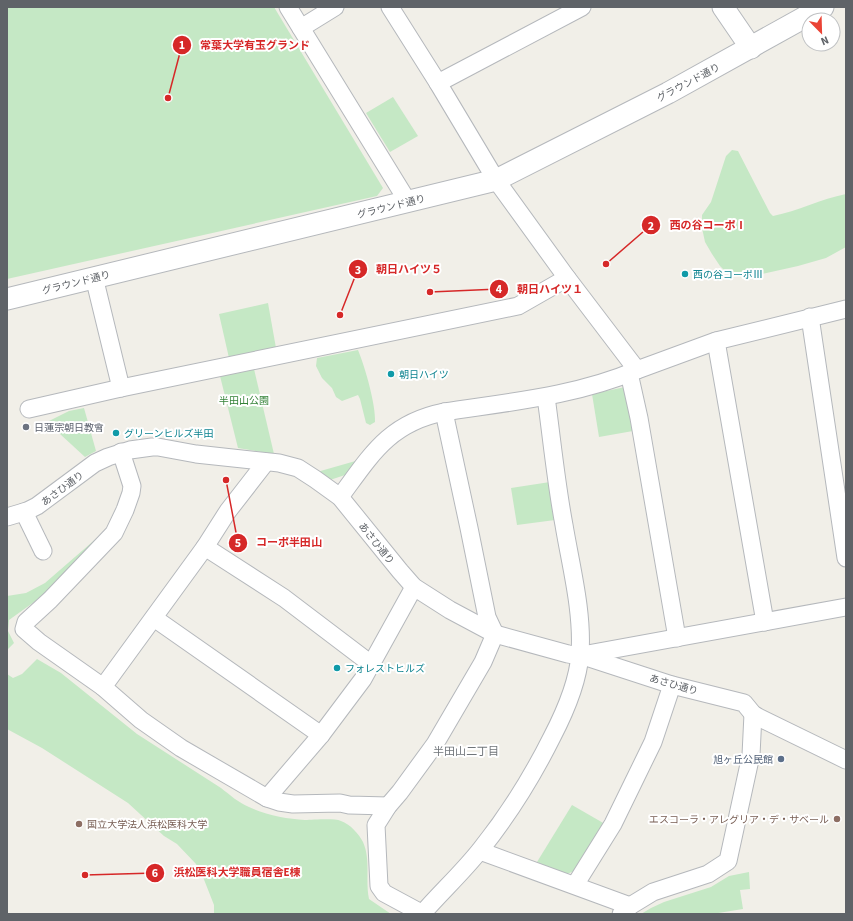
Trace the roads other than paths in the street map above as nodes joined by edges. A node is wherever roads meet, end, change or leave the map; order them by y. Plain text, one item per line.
1 (288, 7) edge
2 (335, 7) edge
3 (390, 7) edge
4 (582, 7) edge
5 (723, 7) edge
6 (823, 7) edge
7 (301, 28) junction
8 (751, 48) junction
9 (438, 83) junction
10 (496, 180) junction
11 (408, 202) junction
12 (94, 277) junction
13 (567, 278) junction
14 (7, 299) edge
15 (846, 309) edge
16 (810, 317) junction
17 (716, 341) junction
18 (633, 372) junction
19 (121, 388) junction
20 (546, 397) junction
21 (29, 409) dead end
22 (444, 412) junction
23 (121, 452) junction
24 (266, 462) junction
25 (340, 497) junction
26 (24, 512) junction
27 (7, 517) edge
28 (205, 547) junction
29 (42, 551) dead end
30 (846, 558) edge
31 (414, 587) junction
32 (846, 607) edge
33 (154, 618) junction
34 (765, 622) junction
35 (495, 634) junction
36 (677, 638) junction
37 (580, 656) junction
38 (371, 664) junction
39 (672, 685) junction
40 (103, 687) junction
41 (753, 714) junction
42 (321, 735) junction
43 (846, 760) edge
44 (267, 798) junction
45 (388, 806) junction
46 (480, 851) junction
47 (575, 885) junction
48 (625, 910) edge
49 (422, 914) edge

1 - 7 street
2 - 7 street
3 - 9 street
4 - 9 street
5 - 8 street
6 - 8 street, グラウンド通り
7 - 11 street
8 - 10 street, グラウンド通り
9 - 10 street
10 - 11 street, グラウンド通り
10 - 13 street
11 - 12 street, グラウンド通り
12 - 14 street, グラウンド通り
12 - 19 street
13 - 18 street
13 - 19 street
15 - 16 street
16 - 17 street
16 - 30 street
17 - 18 street
17 - 34 street
18 - 20 street
18 - 36 street
19 - 21 street
20 - 22 street
20 - 37 street
22 - 25 street
22 - 35 street
23 - 24 street, あさひ通り
23 - 26 street, あさひ通り
23 - 40 street
24 - 25 street, あさひ通り
24 - 28 street
25 - 31 street, あさひ通り
26 - 27 street, あさひ通り
26 - 29 street
28 - 33 street
28 - 38 street
31 - 35 street, あさひ通り
31 - 38 street
32 - 34 street
33 - 40 street
33 - 42 street
34 - 36 street
35 - 37 street, あさひ通り
35 - 45 street
36 - 37 street
37 - 39 street, あさひ通り
37 - 46 street
38 - 42 street
39 - 41 street, あさひ通り
39 - 47 street
40 - 44 street
41 - 43 street, あさひ通り
41 - 48 street
42 - 44 street
44 - 45 street
45 - 49 street
46 - 47 street
46 - 49 street
47 - 48 street

